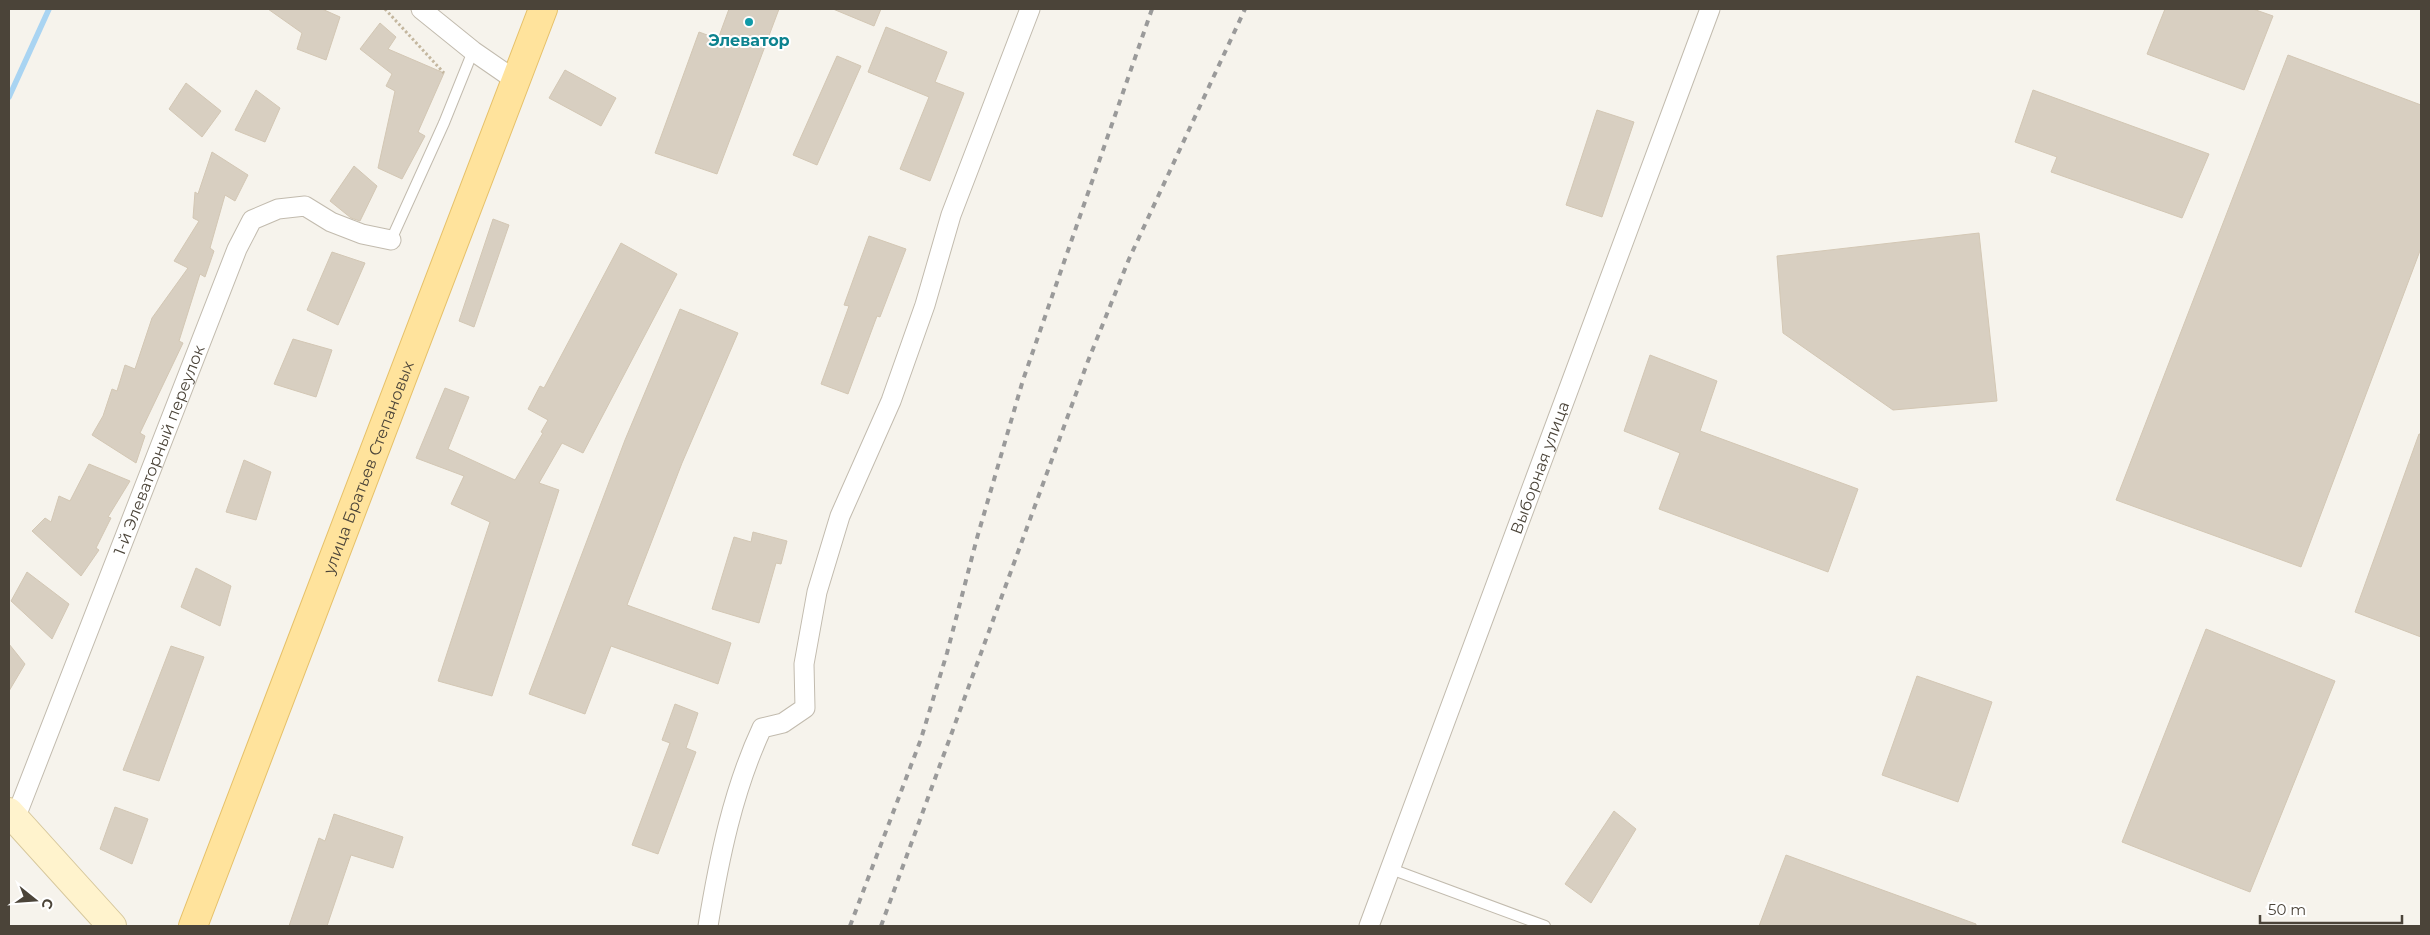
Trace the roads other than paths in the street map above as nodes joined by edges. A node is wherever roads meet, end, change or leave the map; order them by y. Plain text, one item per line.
1 (421, 9) edge
2 (543, 9) edge
3 (1030, 9) edge
4 (1710, 9) edge
5 (473, 51) junction
6 (515, 80) junction
7 (391, 240) joint
8 (12, 816) edge
9 (1391, 869) junction
10 (112, 926) edge
11 (192, 926) edge
12 (708, 926) edge
13 (1369, 926) edge
14 (1545, 926) edge

1 - 5 street
2 - 6 main road, улица Братьев Степановых
3 - 12 street
4 - 9 street, Выборная улица
5 - 6 street
5 - 7 lane
6 - 11 main road, улица Братьев Степановых
7 - 8 street, 1-й Элеваторный переулок
8 - 10 main road
9 - 13 street, Выборная улица
9 - 14 lane

